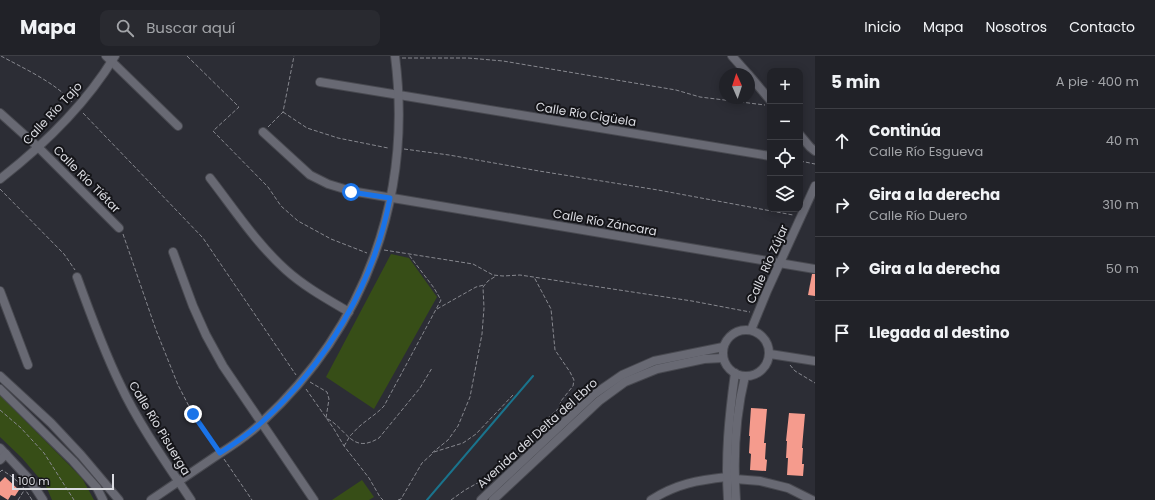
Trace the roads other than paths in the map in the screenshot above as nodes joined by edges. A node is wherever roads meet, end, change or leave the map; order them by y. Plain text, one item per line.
1 (395, 57) edge
2 (735, 57) edge
3 (111, 58) edge
4 (743, 68) edge
5 (320, 82) dead end
6 (755, 83) edge
7 (398, 95) junction
8 (767, 97) edge
9 (0, 113) edge
10 (178, 126) dead end
11 (263, 132) road end
12 (803, 138) edge
13 (38, 147) junction
14 (815, 151) edge
15 (767, 156) edge
16 (210, 178) dead end
17 (0, 179) edge
18 (815, 186) edge
19 (390, 198) junction
20 (119, 228) road end
21 (173, 252) dead end
22 (780, 263) junction
23 (815, 269) edge
24 (77, 277) road end
25 (0, 291) edge
26 (349, 312) junction
27 (751, 330) junction
28 (723, 347) junction
29 (770, 354) junction
30 (723, 358) junction
31 (815, 361) edge
32 (28, 365) dead end
33 (735, 373) junction
34 (0, 376) edge
35 (745, 376) junction
36 (0, 389) edge
37 (262, 423) junction
38 (2, 454) edge
39 (731, 478) junction
40 (179, 481) junction
41 (43, 500) edge
42 (104, 500) edge
43 (119, 500) edge
44 (151, 500) edge
45 (191, 500) edge
46 (314, 500) edge
47 (481, 500) edge
48 (492, 500) edge
49 (651, 500) edge
50 (728, 500) edge
51 (736, 500) edge
52 (812, 500) edge

1 - 7 street
2 - 4 street
3 - 10 street
3 - 13 street, Calle Río Tajo
5 - 7 street, Calle Río Cigüela
6 - 8 street
7 - 15 street, Calle Río Cigüela
7 - 19 street
9 - 13 street, Calle Río Tiétar
11 - 19 street, Calle Río Záncara
12 - 14 street
13 - 17 street, Calle Río Tajo
13 - 20 street, Calle Río Tiétar
16 - 26 street
18 - 22 street, Calle Río Zújar
19 - 22 street, Calle Río Záncara
19 - 26 street
21 - 37 street
22 - 23 street, Calle Río Záncara
22 - 27 street, Calle Río Zújar
24 - 40 street, Calle Río Pisuerga
25 - 32 street
26 - 37 street
27 - 28 street
27 - 29 street
28 - 30 street
28 - 47 street, Avenida del Delta del Ebro
29 - 31 street
29 - 35 street
30 - 33 street
30 - 48 street, Avenida del Delta del Ebro
33 - 35 street
33 - 39 street
34 - 43 street
35 - 39 street
36 - 42 street
37 - 40 street
37 - 46 street
38 - 41 street
39 - 49 street
39 - 50 street
39 - 51 street
39 - 52 street
40 - 44 street
40 - 45 street, Calle Río Pisuerga

